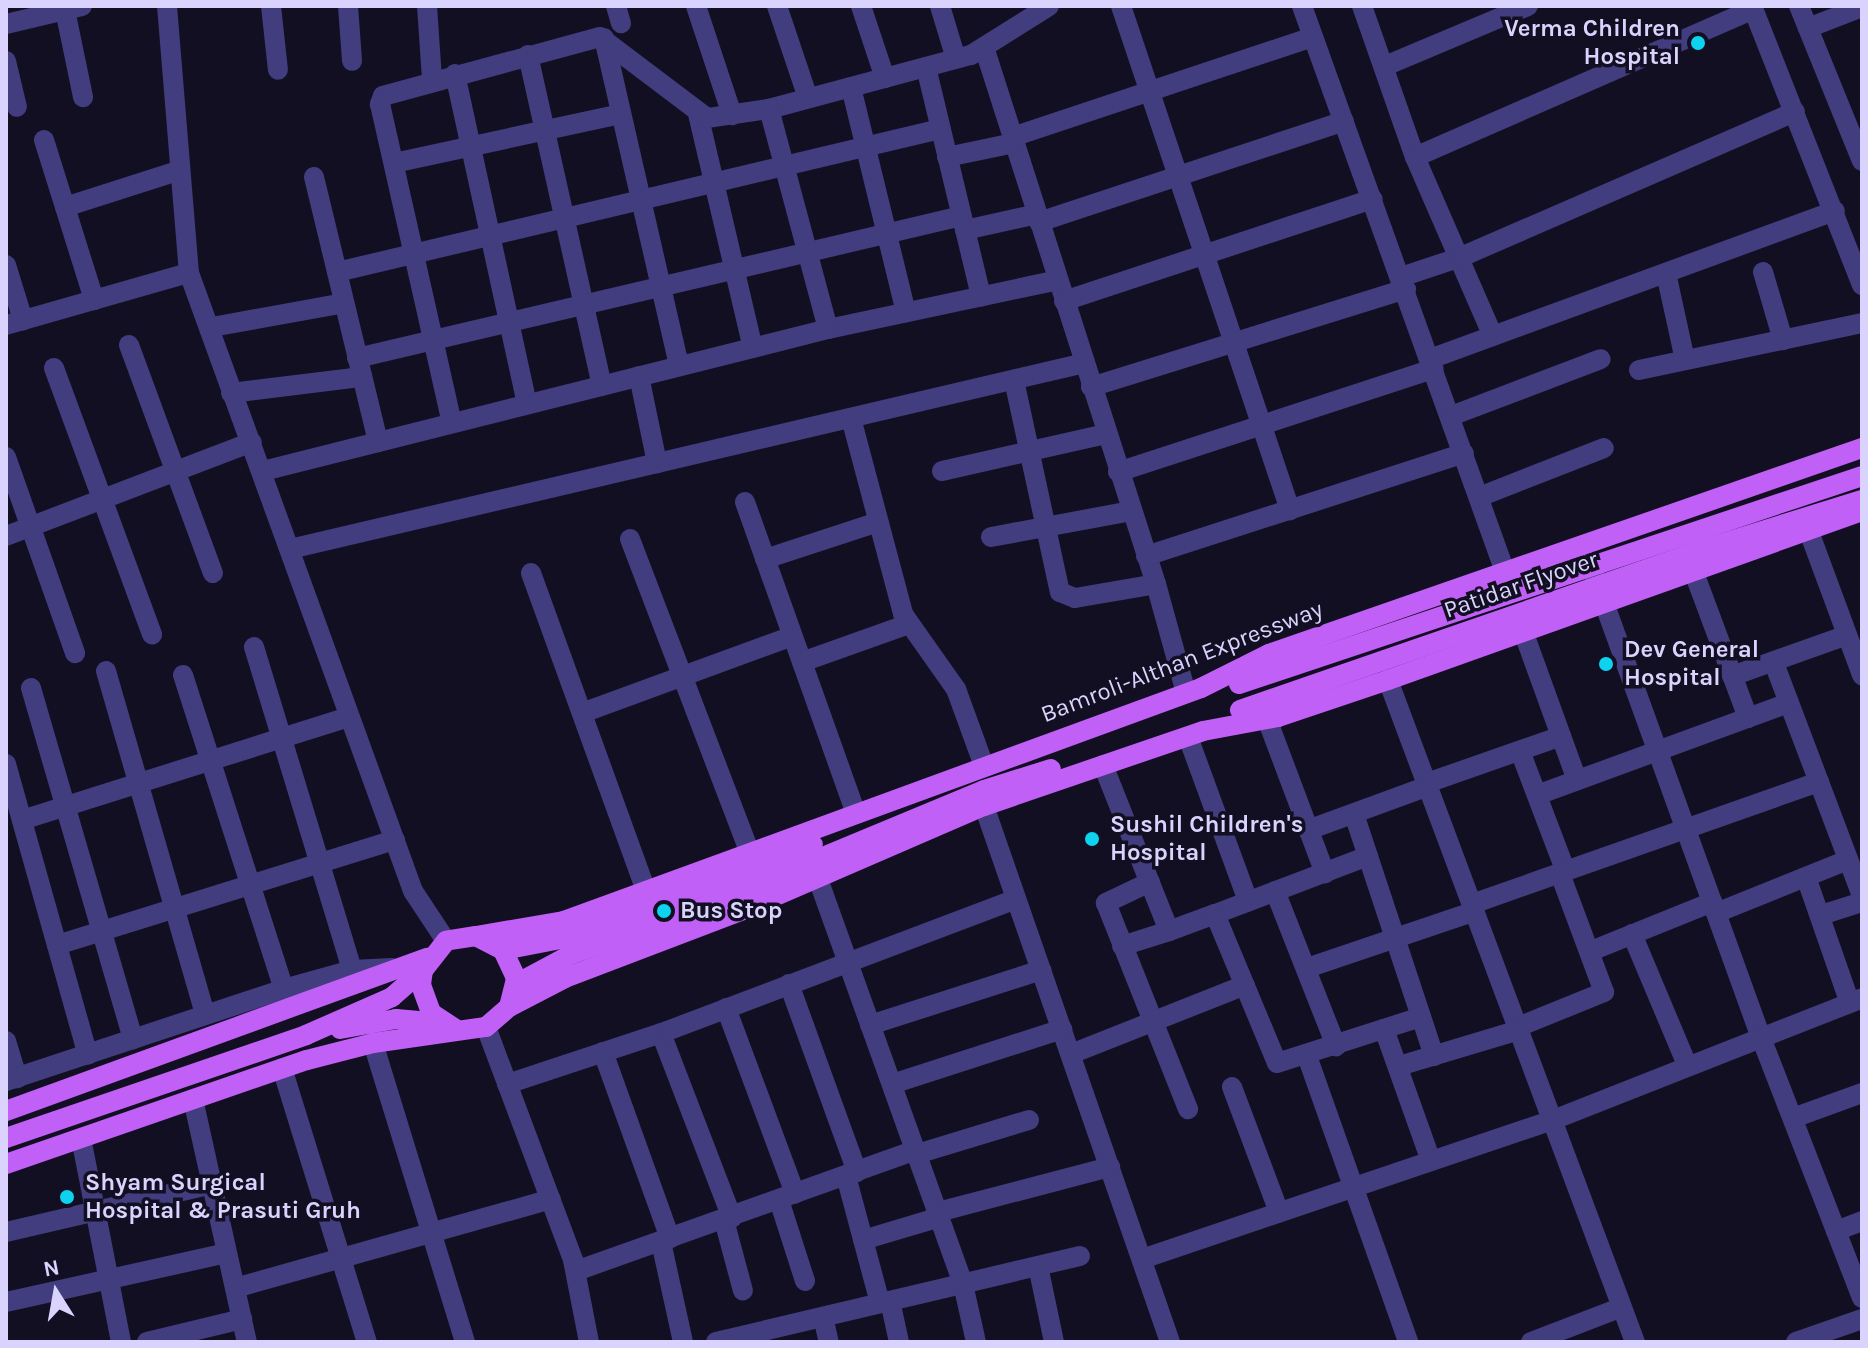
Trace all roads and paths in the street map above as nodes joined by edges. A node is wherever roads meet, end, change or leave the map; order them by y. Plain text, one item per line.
1 (167, 6) edge
2 (271, 6) edge
3 (348, 6) edge
4 (427, 6) edge
5 (696, 6) edge
6 (777, 6) edge
7 (861, 6) edge
8 (940, 6) edge
9 (1049, 6) edge
10 (1121, 6) edge
11 (1302, 6) edge
12 (1362, 6) edge
13 (1528, 6) edge
14 (1799, 6) edge
15 (1753, 7) edge
16 (1862, 7) edge
17 (73, 8) edge
18 (13, 17) edge
19 (1808, 28) junction
20 (1313, 37) junction
21 (604, 38) junction
22 (984, 47) junction
23 (528, 55) junction
24 (956, 59) junction
25 (6, 61) edge
26 (352, 61) dead end
27 (1385, 66) junction
28 (926, 67) junction
29 (278, 70) dead end
30 (455, 74) junction
31 (885, 78) junction
32 (432, 80) junction
33 (851, 87) junction
34 (1150, 91) junction
35 (83, 97) dead end
36 (808, 98) junction
37 (17, 107) dead end
38 (769, 109) junction
39 (1795, 112) junction
40 (621, 114) junction
41 (698, 114) junction
42 (732, 115) junction
43 (1344, 121) junction
44 (940, 129) junction
45 (545, 131) junction
46 (44, 140) dead end
47 (1013, 140) junction
48 (866, 146) junction
49 (471, 148) junction
50 (947, 157) junction
51 (1415, 157) junction
52 (1862, 161) edge
53 (394, 163) junction
54 (784, 167) junction
55 (178, 171) junction
56 (1180, 176) junction
57 (314, 177) dead end
58 (714, 183) junction
59 (1373, 199) junction
60 (641, 201) junction
61 (65, 207) junction
62 (1835, 211) junction
63 (564, 218) junction
64 (1038, 218) junction
65 (963, 223) junction
66 (887, 234) junction
67 (490, 235) junction
68 (414, 253) junction
69 (808, 253) junction
70 (1203, 255) junction
71 (1461, 257) junction
72 (6, 265) edge
73 (337, 272) junction
74 (1763, 272) dead end
75 (189, 273) junction
76 (735, 273) junction
77 (1666, 273) junction
78 (1058, 280) junction
79 (1404, 283) junction
80 (1862, 285) edge
81 (662, 290) junction
82 (981, 296) junction
83 (94, 300) junction
84 (1064, 301) junction
85 (344, 303) junction
86 (584, 308) junction
87 (906, 312) junction
88 (14, 323) edge
89 (1862, 323) edge
90 (510, 324) junction
91 (212, 327) junction
92 (828, 329) junction
93 (1493, 336) junction
94 (1783, 340) junction
95 (433, 341) junction
96 (1233, 342) junction
97 (129, 345) dead end
98 (753, 348) junction
99 (1601, 359) dead end
100 (1685, 360) junction
101 (1084, 363) junction
102 (1432, 364) junction
103 (679, 366) junction
104 (54, 368) dead end
105 (360, 368) junction
106 (1639, 370) dead end
107 (639, 376) junction
108 (1014, 380) junction
109 (602, 386) junction
110 (1091, 387) junction
111 (231, 393) junction
112 (527, 404) junction
113 (1451, 416) junction
114 (851, 418) junction
115 (452, 423) junction
116 (1261, 426) junction
117 (1106, 434) junction
118 (252, 442) junction
119 (378, 442) junction
120 (1604, 448) dead end
121 (1862, 448) edge
122 (1029, 453) junction
123 (1464, 453) junction
124 (6, 457) edge
125 (657, 463) junction
126 (263, 471) junction
127 (942, 471) dead end
128 (176, 472) junction
129 (1118, 472) junction
130 (1862, 476) edge
131 (1479, 497) junction
132 (104, 499) junction
133 (1862, 500) edge
134 (745, 502) dead end
135 (1290, 510) junction
136 (1131, 511) junction
137 (1862, 511) edge
138 (878, 522) junction
139 (31, 527) junction
140 (1045, 529) junction
141 (1808, 529) junction
142 (6, 536) edge
143 (991, 537) dead end
144 (630, 539) dead end
145 (1583, 542) junction
146 (290, 549) junction
147 (1146, 556) junction
148 (765, 559) junction
149 (1504, 569) junction
150 (1693, 570) junction
151 (213, 573) dead end
152 (531, 573) dead end
153 (1156, 584) junction
154 (1602, 602) junction
155 (909, 624) junction
156 (1852, 630) edge
157 (1523, 631) junction
158 (152, 635) dead end
159 (792, 636) junction
160 (254, 647) dead end
161 (75, 653) dead end
162 (802, 662) junction
163 (1774, 663) junction
164 (106, 671) dead end
165 (183, 675) dead end
166 (1862, 675) edge
167 (1732, 676) junction
168 (683, 677) junction
169 (1388, 680) junction
170 (31, 688) dead end
171 (1193, 690) junction
172 (1789, 703) junction
173 (582, 713) junction
174 (349, 717) junction
175 (1748, 718) junction
176 (1267, 719) junction
177 (1103, 723) junction
178 (1196, 734) junction
179 (1561, 736) junction
180 (282, 741) junction
181 (1520, 751) junction
182 (1656, 751) junction
183 (211, 763) junction
184 (1110, 763) junction
185 (6, 764) edge
186 (984, 766) junction
187 (1577, 780) junction
188 (1819, 782) junction
189 (1428, 785) junction
190 (139, 786) junction
191 (1537, 795) junction
192 (66, 806) junction
193 (984, 806) junction
194 (856, 814) junction
195 (1354, 814) junction
196 (22, 820) junction
197 (1308, 830) junction
198 (1685, 830) junction
199 (395, 840) junction
200 (750, 853) junction
201 (1368, 856) junction
202 (1848, 860) junction
203 (319, 863) junction
204 (1325, 873) junction
205 (1563, 873) junction
206 (817, 876) junction
207 (1806, 877) junction
208 (1150, 882) junction
209 (250, 883) junction
210 (646, 891) junction
211 (1275, 891) junction
212 (1016, 899) junction
213 (1862, 899) edge
214 (1248, 901) junction
215 (174, 907) junction
216 (1714, 907) junction
217 (1473, 908) junction
218 (1215, 914) junction
219 (1821, 915) junction
220 (102, 931) junction
221 (1169, 931) junction
222 (1632, 934) junction
223 (476, 936) junction
224 (1396, 938) junction
225 (446, 941) junction
226 (57, 945) junction
227 (1122, 946) junction
228 (503, 950) junction
229 (1591, 951) junction
230 (847, 961) junction
231 (421, 965) junction
232 (1307, 968) junction
233 (352, 970) junction
234 (1041, 970) junction
235 (516, 984) junction
236 (789, 984) junction
237 (1245, 985) junction
238 (284, 989) junction
239 (1856, 1001) edge
240 (509, 1007) junction
241 (726, 1008) junction
242 (205, 1014) junction
243 (1421, 1017) junction
244 (1151, 1022) junction
245 (870, 1025) junction
246 (449, 1026) junction
247 (486, 1027) junction
248 (1518, 1028) junction
249 (1062, 1029) junction
250 (1384, 1029) junction
251 (661, 1033) junction
252 (306, 1035) junction
253 (1760, 1035) junction
254 (133, 1039) junction
255 (6, 1041) edge
256 (373, 1043) junction
257 (1336, 1046) junction
258 (603, 1052) junction
259 (1071, 1054) junction
260 (88, 1055) junction
261 (1307, 1056) junction
262 (1434, 1056) junction
263 (1687, 1065) junction
264 (1399, 1066) junction
265 (282, 1068) junction
266 (12, 1079) edge
267 (507, 1084) junction
268 (892, 1084) junction
269 (1232, 1087) dead end
270 (1862, 1093) edge
271 (193, 1099) junction
272 (1188, 1109) dead end
273 (6, 1111) edge
274 (1793, 1118) junction
275 (1029, 1120) dead end
276 (1553, 1120) junction
277 (6, 1138) edge
278 (81, 1138) junction
279 (916, 1152) junction
280 (1431, 1161) junction
281 (6, 1164) edge
282 (1110, 1167) junction
283 (851, 1174) junction
284 (212, 1184) junction
285 (1352, 1187) junction
286 (787, 1197) junction
287 (551, 1199) junction
288 (98, 1210) junction
289 (1279, 1212) junction
290 (939, 1214) junction
291 (728, 1219) junction
292 (1862, 1221) edge
293 (1836, 1231) junction
294 (6, 1232) edge
295 (433, 1235) junction
296 (666, 1240) junction
297 (863, 1240) junction
298 (227, 1253) junction
299 (1080, 1256) dead end
300 (341, 1259) junction
301 (1142, 1259) junction
302 (1038, 1266) junction
303 (576, 1271) junction
304 (111, 1280) junction
305 (805, 1281) dead end
306 (963, 1284) junction
307 (235, 1288) junction
308 (743, 1291) dead end
309 (1862, 1298) edge
310 (6, 1302) edge
311 (885, 1302) junction
312 (1622, 1307) junction
313 (823, 1317) junction
314 (242, 1319) junction
315 (1862, 1319) edge
316 (755, 1337) edge
317 (121, 1342) edge
318 (147, 1342) edge
319 (247, 1342) edge
320 (367, 1342) edge
321 (465, 1342) edge
322 (589, 1342) edge
323 (683, 1342) edge
324 (716, 1342) edge
325 (829, 1342) edge
326 (899, 1342) edge
327 (976, 1342) edge
328 (1054, 1342) edge
329 (1170, 1342) edge
330 (1408, 1342) edge
331 (1531, 1342) edge
332 (1635, 1342) edge
333 (1796, 1342) edge

1 - 55 street
2 - 29 street
3 - 26 street
4 - 32 street
5 - 42 street
6 - 36 street
7 - 31 street
8 - 24 street
9 - 22 street
10 - 34 street
11 - 20 street
12 - 27 street
13 - 27 street
14 - 19 street
15 - 39 street
15 - 51 street
16 - 19 street
17 - 18 street
17 - 35 street
19 - 52 street
20 - 34 street
20 - 43 street
21 - 23 street
21 - 40 street
21 - 41 street
22 - 24 street
22 - 47 street
23 - 30 street
23 - 45 street
24 - 28 street
25 - 37 street
27 - 51 street
28 - 31 street
28 - 44 street
30 - 32 street
30 - 49 street
31 - 33 street
32 - 53 street
33 - 36 street
33 - 48 street
34 - 47 street
34 - 56 street
36 - 38 street
38 - 42 street
38 - 54 street
39 - 62 street
39 - 71 street
40 - 45 street
40 - 60 street
41 - 42 street
41 - 58 street
43 - 56 street
43 - 59 street
44 - 48 street
44 - 50 street
45 - 49 street
45 - 63 street
46 - 61 street
47 - 50 street
47 - 64 street
48 - 54 street
48 - 66 street
49 - 53 street
49 - 67 street
50 - 65 street
51 - 71 street
53 - 68 street
54 - 58 street
54 - 69 street
55 - 61 street
55 - 75 street
56 - 64 street
56 - 70 street
57 - 73 street
58 - 60 street
58 - 76 street
59 - 70 street
59 - 79 street
60 - 63 street
60 - 81 street
61 - 83 street
62 - 77 street
62 - 80 street
63 - 67 street
63 - 86 street
64 - 65 street
64 - 78 street
65 - 66 street
65 - 82 street
66 - 69 street
66 - 87 street
67 - 68 street
67 - 90 street
68 - 73 street
68 - 95 street
69 - 76 street
69 - 92 street
70 - 84 street
70 - 96 street
71 - 79 street
71 - 93 street
72 - 88 street
73 - 85 street
74 - 94 street
75 - 83 street
75 - 91 street
76 - 81 street
76 - 98 street
77 - 93 street
77 - 100 street
78 - 82 street
78 - 84 street
79 - 96 street
79 - 102 street
81 - 86 street
81 - 103 street
82 - 87 street
83 - 88 street
84 - 101 street
85 - 91 street
85 - 105 street
86 - 90 street
86 - 109 street
87 - 92 street
89 - 94 street
90 - 95 street
90 - 112 street
91 - 111 street
92 - 98 street
93 - 102 street
94 - 100 street
95 - 105 street
95 - 115 street
96 - 110 street
96 - 116 street
97 - 128 street
98 - 103 street
99 - 113 street
100 - 106 street
101 - 108 street
101 - 110 street
102 - 113 street
102 - 116 street
103 - 107 street
104 - 132 street
105 - 111 street
105 - 119 street
107 - 109 street
107 - 125 street
108 - 114 street
108 - 122 street
109 - 112 street
110 - 117 street
111 - 118 street
112 - 115 street
113 - 123 street
114 - 125 street
114 - 138 street
115 - 119 street
116 - 129 street
116 - 135 street
117 - 122 street
117 - 129 street
118 - 126 street
118 - 128 street
119 - 126 street
120 - 131 street
121 - 145 main road, Bamroli-Althan Expressway
122 - 127 street
122 - 140 street
123 - 131 street
123 - 135 street
124 - 139 street
125 - 146 street
126 - 146 street
128 - 132 street
128 - 151 street
129 - 136 street
130 - 171 main road, Patidar Flyover, bridge
131 - 149 street
132 - 139 street
132 - 158 street
133 - 178 main road, Patidar Flyover, bridge
134 - 148 street
135 - 147 street
136 - 140 street
136 - 147 street
137 - 141 main road
138 - 148 street
138 - 155 street
139 - 142 street
139 - 161 street
140 - 143 street
140 - 153 street
141 - 150 main road
141 - 156 street
144 - 168 street
145 - 149 main road, Bamroli-Althan Expressway
145 - 154 street
146 - 174 street
147 - 153 street
148 - 159 street
149 - 171 main road, Bamroli-Althan Expressway
150 - 154 main road
150 - 167 street
152 - 173 street
153 - 171 street
154 - 157 main road
154 - 182 street
155 - 162 street
155 - 186 street
156 - 163 street
156 - 166 street
157 - 169 main road
157 - 179 street
159 - 162 street
159 - 168 street
160 - 180 street
162 - 194 street
163 - 167 street
163 - 172 street
164 - 190 street
165 - 183 street
167 - 175 street
168 - 173 street
168 - 200 street
169 - 176 main road
169 - 189 street
170 - 192 street
171 - 177 main road, Bamroli-Althan Expressway
172 - 175 street
172 - 188 street
173 - 210 street
174 - 180 street
174 - 199 street
175 - 182 street
176 - 178 main road
176 - 197 street
177 - 186 main road, Bamroli-Althan Expressway
177 - 228 main road
178 - 184 main road
178 - 214 street
179 - 181 street
179 - 187 street
180 - 183 street
180 - 203 street
181 - 189 street
181 - 191 street
182 - 187 street
182 - 198 street
183 - 190 street
183 - 209 street
184 - 193 main road
184 - 208 street
184 - 235 main road
185 - 196 street
186 - 194 main road, Bamroli-Althan Expressway
187 - 191 street
188 - 198 street
188 - 202 street
189 - 195 street
189 - 217 street
190 - 192 street
190 - 215 street
191 - 205 street
192 - 196 street
192 - 220 street
193 - 206 main road
193 - 212 street
194 - 200 main road, Bamroli-Althan Expressway
195 - 197 street
195 - 201 street
196 - 226 street
197 - 204 street
198 - 205 street
198 - 216 street
199 - 203 street
199 - 225 street
200 - 210 main road, Bamroli-Althan Expressway
201 - 204 street
201 - 224 street
202 - 207 street
202 - 213 street
203 - 209 street
203 - 233 street
204 - 211 street
205 - 217 street
205 - 229 street
206 - 230 street
206 - 240 main road
207 - 216 street
207 - 219 street
208 - 221 street
208 - 227 street
209 - 215 street
209 - 238 street
210 - 223 main road, Bamroli-Althan Expressway
211 - 214 street
211 - 232 street
212 - 230 street
212 - 234 street
213 - 219 street
214 - 218 street
215 - 220 street
215 - 242 street
216 - 222 street
216 - 253 street
217 - 224 street
217 - 248 street
218 - 221 street
218 - 237 street
219 - 239 street
220 - 226 street
220 - 254 street
221 - 227 street
222 - 229 street
222 - 263 street
223 - 225 main road
223 - 228 main road
224 - 232 street
224 - 243 street
225 - 231 main road
226 - 260 street
227 - 244 street
228 - 235 main road
229 - 248 street
230 - 236 street
230 - 245 street
231 - 233 street
231 - 246 main road
231 - 252 main road
231 - 273 main road
232 - 257 street
233 - 238 street
234 - 245 street
234 - 249 street
235 - 240 main road
236 - 241 street
236 - 283 street
237 - 244 street
237 - 261 street
238 - 242 street
239 - 253 street
240 - 247 main road
241 - 251 street
241 - 286 street
242 - 254 street
243 - 250 street
243 - 262 street
244 - 259 street
244 - 272 street
245 - 268 street
246 - 247 main road
246 - 252 main road
246 - 256 main road
247 - 267 street
248 - 262 street
248 - 276 street
249 - 259 street
249 - 268 street
250 - 257 street
250 - 264 street
251 - 258 street
251 - 291 street
252 - 277 main road
253 - 263 street
253 - 274 street
254 - 260 street
255 - 266 street
256 - 265 main road
256 - 295 street
257 - 261 street
258 - 267 street
258 - 296 street
259 - 282 street
260 - 266 street
261 - 285 street
262 - 264 street
263 - 276 street
264 - 280 street
265 - 271 main road
265 - 300 street
267 - 287 street
268 - 279 street
269 - 289 street
270 - 274 street
271 - 278 main road
271 - 284 street
274 - 293 street
275 - 279 street
276 - 280 street
276 - 312 street
278 - 281 main road
278 - 288 street
279 - 283 street
279 - 290 street
280 - 285 street
282 - 290 street
282 - 301 street
283 - 286 street
283 - 297 street
284 - 288 street
284 - 298 street
285 - 289 street
285 - 330 street
286 - 291 street
286 - 305 street
287 - 295 street
287 - 303 street
288 - 294 street
288 - 304 street
289 - 301 street
290 - 297 street
290 - 306 street
291 - 296 street
291 - 308 street
292 - 293 street
293 - 309 street
295 - 300 street
295 - 321 street
296 - 303 street
296 - 323 street
297 - 311 street
298 - 304 street
298 - 307 street
299 - 302 street
300 - 307 street
300 - 320 street
301 - 329 street
302 - 306 street
302 - 328 street
303 - 322 street
304 - 310 street
304 - 317 street
306 - 311 street
306 - 327 street
307 - 314 street
311 - 313 street
311 - 326 street
312 - 331 street
312 - 332 street
313 - 316 street
313 - 325 street
314 - 318 street
314 - 319 street
315 - 333 street
316 - 324 street

